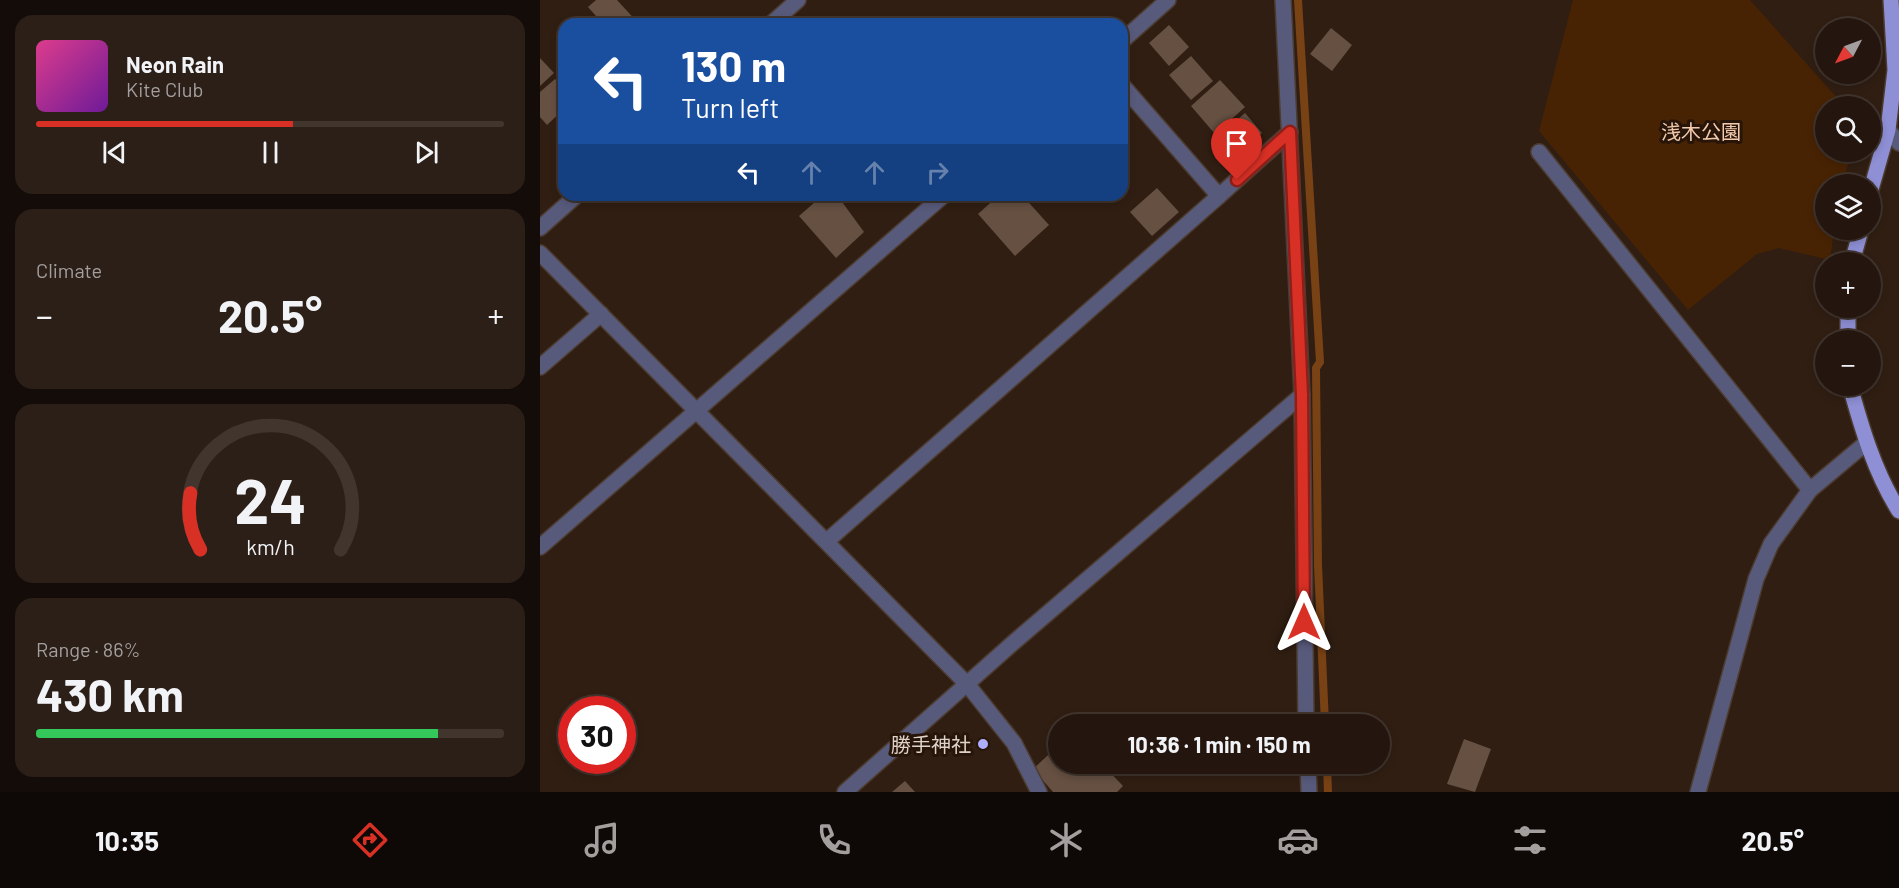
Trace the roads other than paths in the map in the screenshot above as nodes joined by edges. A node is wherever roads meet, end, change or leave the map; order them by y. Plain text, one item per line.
1 (798, 0) edge
2 (1168, 0) edge
3 (1283, 0) edge
4 (1891, 0) edge
5 (778, 18) edge
6 (1128, 36) edge
7 (1897, 67) edge
8 (1128, 92) edge
9 (1888, 130) junction
10 (1290, 132) junction
11 (1899, 143) edge
12 (1539, 152) dead end
13 (1875, 174) edge
14 (1219, 196) junction
15 (570, 201) edge
16 (937, 201) edge
17 (540, 228) edge
18 (540, 253) edge
19 (601, 314) junction
20 (540, 367) edge
21 (1302, 395) junction
22 (1853, 396) edge
23 (698, 411) junction
24 (1866, 443) junction
25 (1809, 490) junction
26 (1899, 511) edge
27 (827, 541) junction
28 (540, 548) edge
29 (967, 684) junction
30 (1306, 714) edge
31 (1308, 774) edge
32 (845, 792) edge
33 (1039, 792) edge
34 (1309, 792) edge
35 (1698, 792) edge

1 - 5 street
2 - 6 street
3 - 10 street
4 - 7 main road
7 - 9 main road
8 - 14 street
9 - 11 street
9 - 13 main road
10 - 14 street
10 - 21 street
12 - 25 street
14 - 27 street
15 - 17 street
16 - 23 street
18 - 19 street
19 - 20 street
19 - 23 street
21 - 29 street
21 - 30 street
22 - 24 main road
23 - 27 street
23 - 28 street
24 - 25 street
24 - 26 main road
25 - 35 street
27 - 29 street
29 - 32 street
29 - 33 street
31 - 34 street

